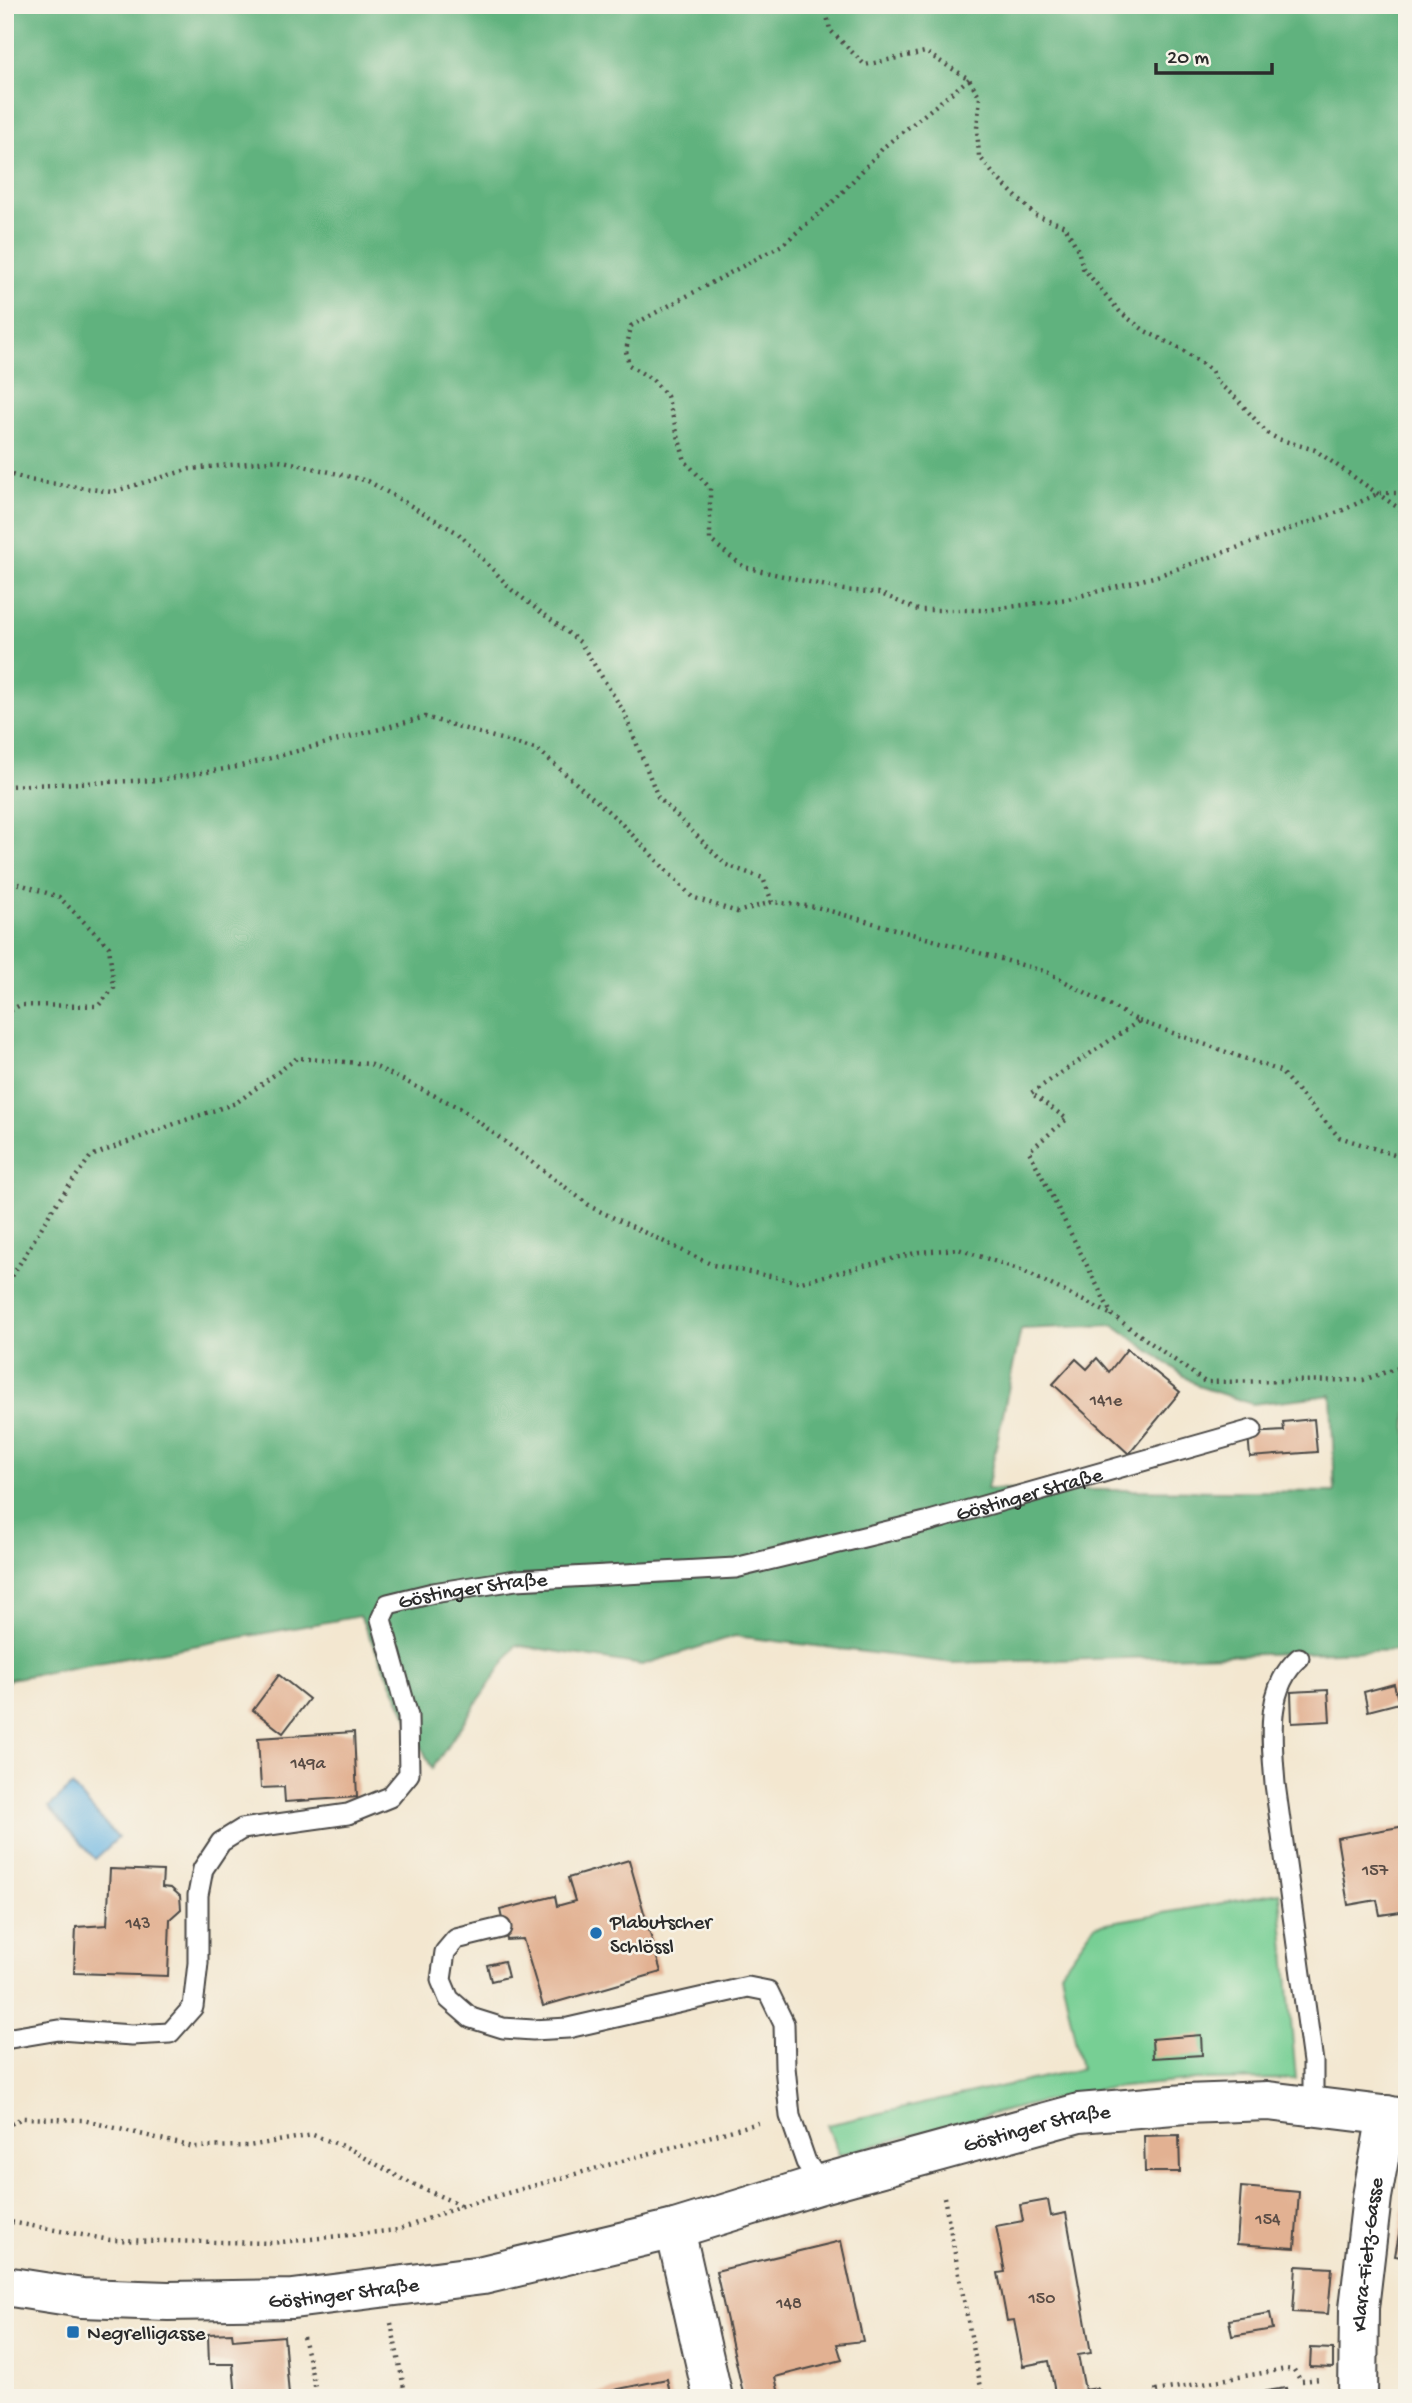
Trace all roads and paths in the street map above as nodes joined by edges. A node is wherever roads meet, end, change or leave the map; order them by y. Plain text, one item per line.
1 (825, 5) edge
2 (970, 79) junction
3 (5, 472) edge
4 (1379, 493) junction
5 (1407, 493) edge
6 (1407, 514) edge
7 (5, 786) edge
8 (5, 879) edge
9 (772, 902) junction
10 (5, 1014) edge
11 (1139, 1021) junction
12 (1407, 1159) edge
13 (5, 1288) edge
14 (1112, 1315) junction
15 (1407, 1365) edge
16 (1252, 1430) dead end
17 (1299, 1658) dead end
18 (501, 1928) dead end
19 (5, 2039) edge
20 (1313, 2106) junction
21 (790, 2116) junction
22 (1397, 2116) edge
23 (5, 2127) edge
24 (821, 2184) junction
25 (944, 2197) dead end
26 (461, 2206) junction
27 (5, 2221) edge
28 (675, 2229) junction
29 (5, 2286) edge
30 (384, 2287) junction
31 (293, 2299) junction
32 (1324, 2378) dead end
33 (318, 2398) edge
34 (406, 2398) edge
35 (713, 2398) edge
36 (983, 2398) edge
37 (1157, 2398) edge
38 (1357, 2398) edge

1 - 2 path
2 - 4 path
2 - 4 path
3 - 9 path
4 - 5 path
4 - 6 path
7 - 9 path
8 - 10 path
9 - 11 path
11 - 12 path
11 - 14 path
13 - 14 path
14 - 15 path
16 - 19 lane, Göstinger Straße
17 - 20 lane
18 - 21 lane
20 - 22 street, Göstinger Straße
20 - 24 street, Göstinger Straße
21 - 24 lane
21 - 26 path
22 - 38 street, Klara-Fietz-Gasse
23 - 26 path
24 - 28 street, Göstinger Straße
25 - 36 path
26 - 27 path
28 - 30 street, Göstinger Straße
28 - 35 street
29 - 31 street, Göstinger Straße
30 - 31 street, Göstinger Straße
30 - 34 path
31 - 33 path
32 - 37 path

